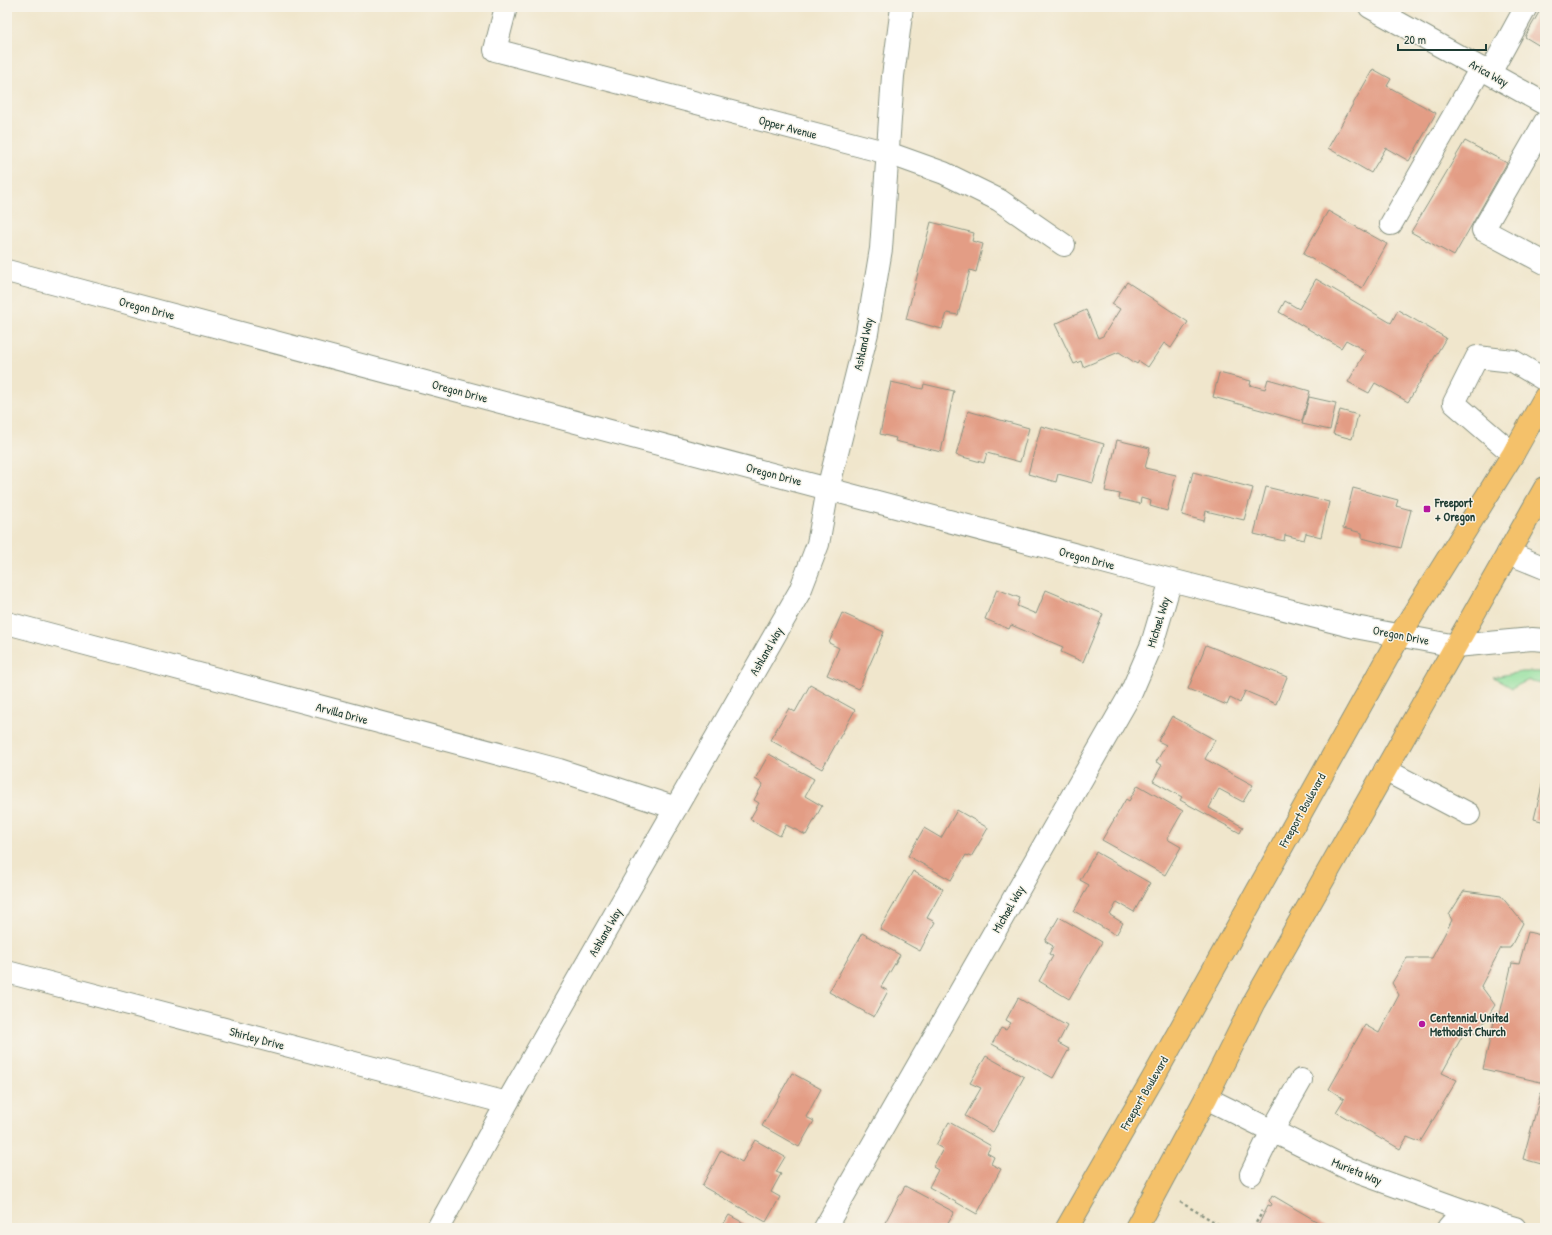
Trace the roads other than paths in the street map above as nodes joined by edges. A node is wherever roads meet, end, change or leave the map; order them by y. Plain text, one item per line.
1 (506, 7) edge
2 (902, 7) edge
3 (1370, 7) edge
4 (1526, 7) edge
5 (1485, 70) junction
6 (1545, 104) edge
7 (1545, 122) edge
8 (888, 153) junction
9 (1391, 224) dead end
10 (1064, 245) dead end
11 (1545, 263) edge
12 (7, 271) edge
13 (1545, 380) edge
14 (1545, 397) edge
15 (1513, 454) junction
16 (1545, 488) edge
17 (828, 489) junction
18 (1508, 553) junction
19 (1545, 568) edge
20 (1171, 580) junction
21 (7, 623) edge
22 (1400, 635) junction
23 (1545, 640) edge
24 (1456, 646) junction
25 (1385, 770) junction
26 (676, 808) junction
27 (1470, 814) dead end
28 (7, 972) edge
29 (1301, 1080) dead end
30 (1206, 1098) junction
31 (507, 1103) junction
32 (1272, 1131) junction
33 (1251, 1174) dead end
34 (1464, 1211) junction
35 (438, 1228) edge
36 (825, 1228) edge
37 (1067, 1228) edge
38 (1136, 1228) edge
39 (1448, 1228) edge
40 (1515, 1228) edge

1 - 8 street, Opper Avenue
2 - 8 street, Ashland Way
3 - 5 street, Arica Way
4 - 5 street
5 - 6 street, Arica Way
5 - 9 street
7 - 11 street
8 - 10 street, Opper Avenue
8 - 17 street, Ashland Way
12 - 17 street, Oregon Drive
13 - 15 street
14 - 15 main road, Freeport Boulevard
15 - 22 main road, Freeport Boulevard
16 - 18 main road
17 - 20 street, Oregon Drive
17 - 26 street, Ashland Way
18 - 19 street
18 - 24 main road
20 - 22 street, Oregon Drive
20 - 36 street, Michael Way
21 - 26 street, Arvilla Drive
22 - 24 street, Oregon Drive
22 - 37 main road, Freeport Boulevard
23 - 24 street, Oregon Drive
24 - 25 main road
25 - 27 street
25 - 30 main road
26 - 31 street, Ashland Way
28 - 31 street, Shirley Drive
29 - 32 street
30 - 32 street, Murieta Way
30 - 38 main road
31 - 35 street, Ashland Way
32 - 33 street
32 - 34 street, Murieta Way
34 - 39 street
34 - 40 street, Murieta Way

